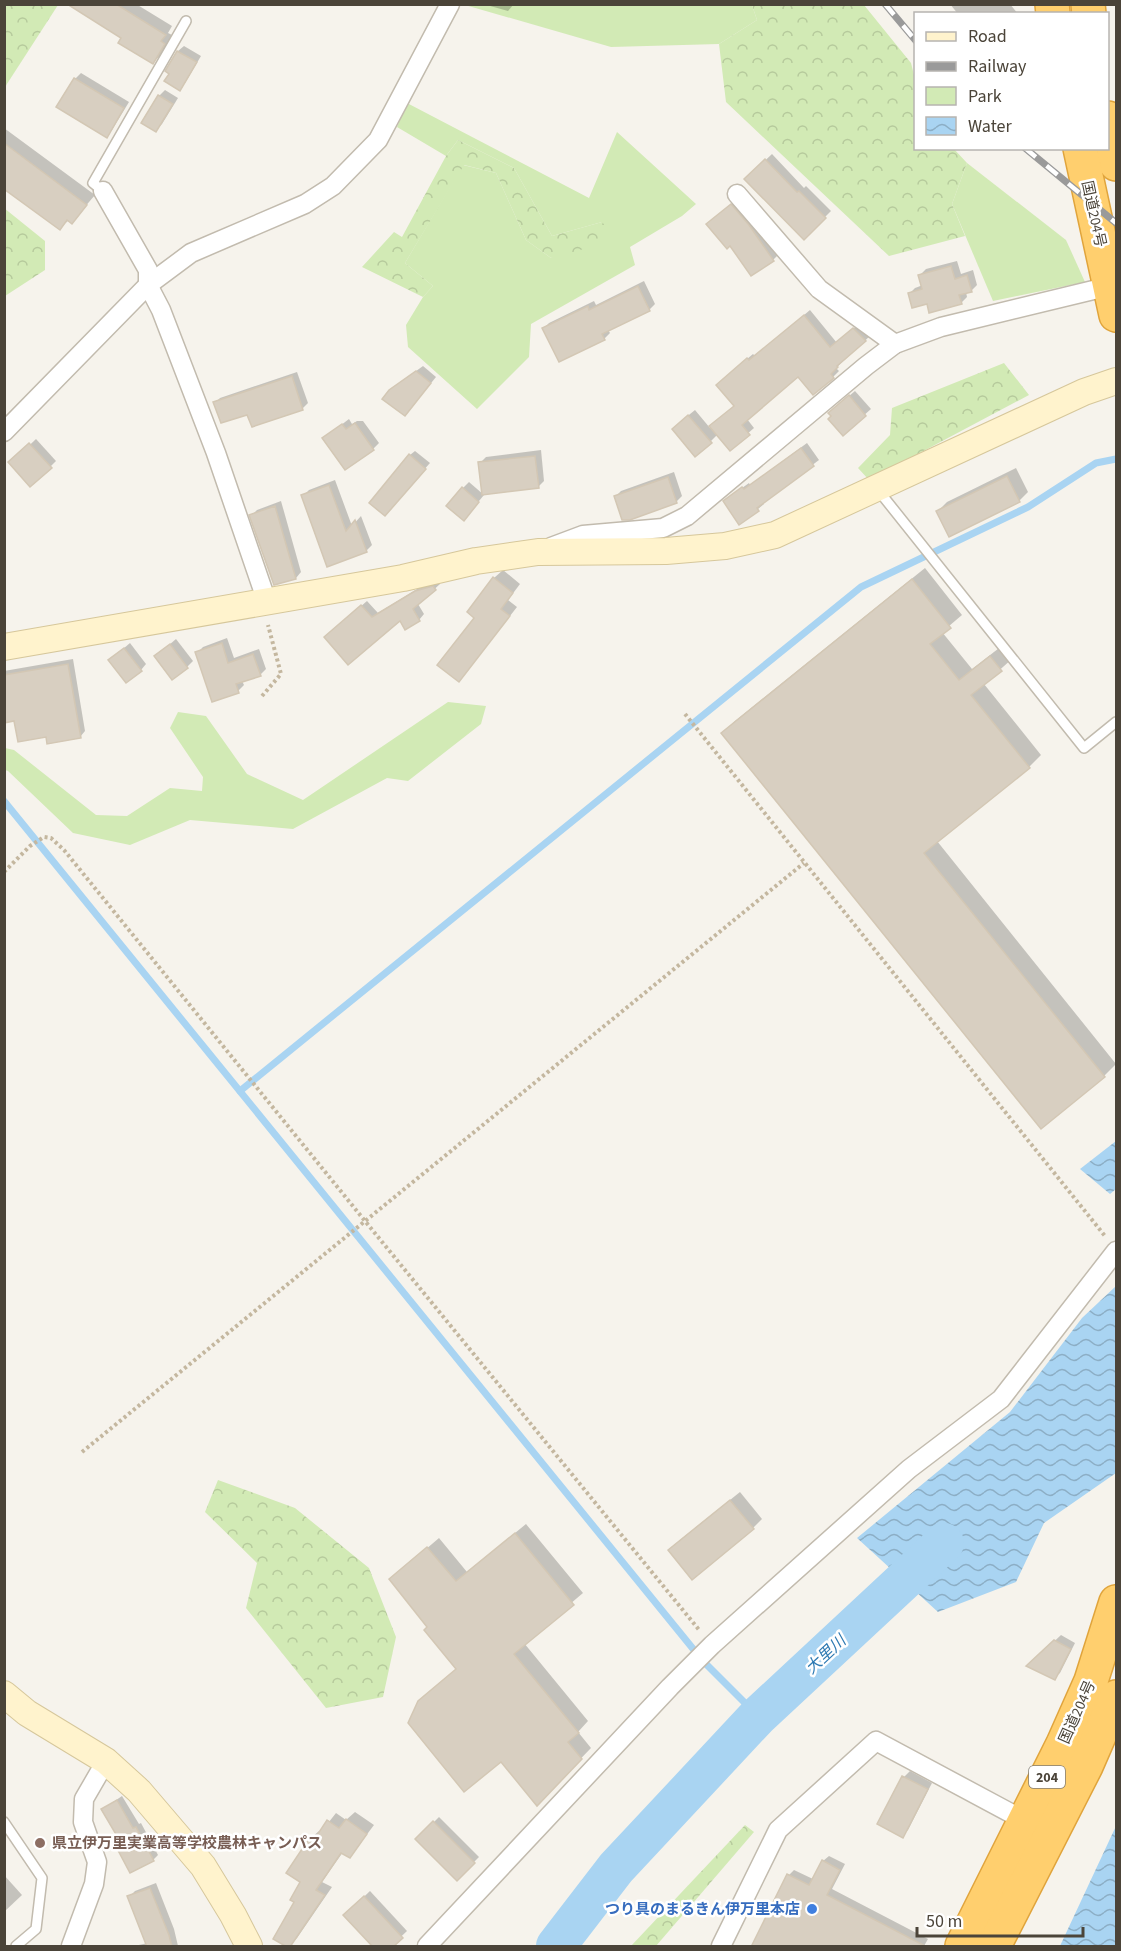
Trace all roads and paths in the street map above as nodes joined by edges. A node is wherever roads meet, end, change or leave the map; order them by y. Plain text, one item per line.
1 (450, 4) edge
2 (186, 21) dead end
3 (1109, 128) edge
4 (1080, 150) edge
5 (1116, 164) edge
6 (103, 191) joint
7 (737, 194) dead end
8 (148, 285) junction
9 (1113, 300) edge
10 (895, 344) junction
11 (1116, 381) edge
12 (4, 432) edge
13 (876, 489) junction
14 (538, 552) junction
15 (267, 602) junction
16 (4, 647) edge
17 (262, 696) dead end
18 (685, 714) dead end
19 (1116, 722) edge
20 (804, 863) junction
21 (4, 872) edge
22 (365, 1221) junction
23 (1113, 1246) edge
24 (82, 1452) dead end
25 (1116, 1602) edge
26 (712, 1645) junction
27 (4, 1694) edge
28 (1116, 1697) edge
29 (106, 1761) junction
30 (4, 1822) edge
31 (1038, 1828) junction
32 (16, 1947) edge
33 (71, 1947) edge
34 (249, 1947) edge
35 (427, 1947) edge
36 (722, 1947) edge
37 (962, 1947) edge
38 (994, 1947) edge

1 - 8 street
2 - 6 lane
3 - 5 highway
4 - 9 highway, 国道204号
6 - 8 street
7 - 10 street
8 - 12 street
8 - 15 street
9 - 10 street
10 - 14 street
11 - 13 street
13 - 14 street
13 - 19 lane
14 - 15 street
15 - 16 street
15 - 17 path
18 - 20 path
20 - 22 path
20 - 23 path
21 - 22 path
22 - 24 path
22 - 26 path
23 - 26 street
25 - 31 highway, 国道204号 / 204
26 - 35 street
27 - 29 street
28 - 31 highway, 国道204号 / 204
29 - 33 street
29 - 34 street
30 - 32 lane
31 - 36 street
31 - 37 highway, 国道204号 / 204
31 - 38 highway, 国道204号 / 204

